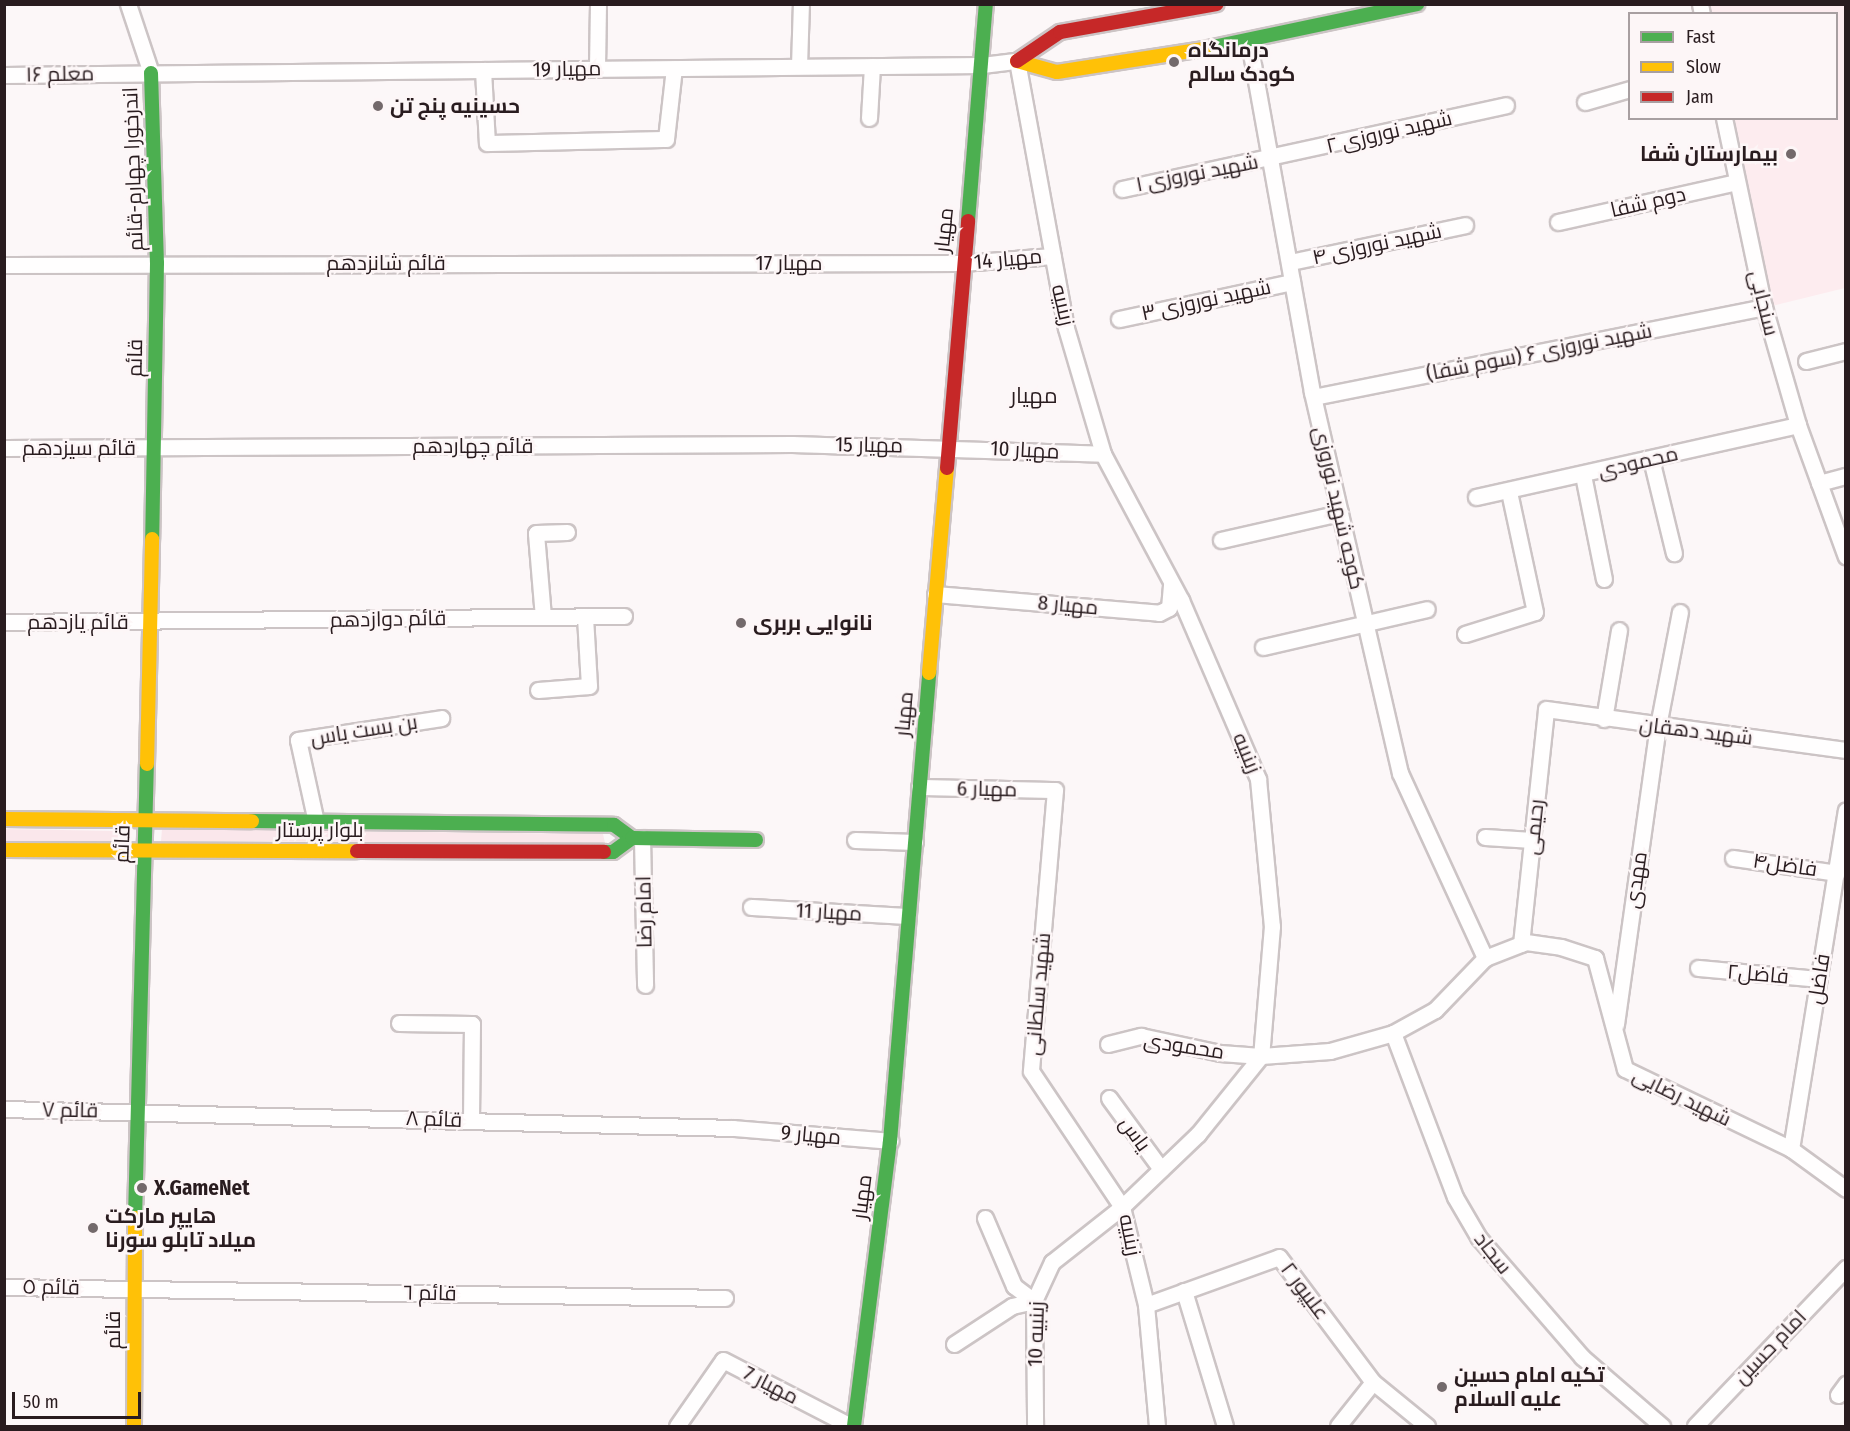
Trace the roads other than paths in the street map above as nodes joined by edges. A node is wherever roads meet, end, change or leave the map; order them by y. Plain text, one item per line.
1 (128, 4) edge
2 (598, 4) edge
3 (801, 4) edge
4 (986, 4) edge
5 (1217, 4) edge
6 (1417, 4) edge
7 (1249, 42) junction
8 (1017, 61) junction
9 (982, 64) junction
10 (799, 66) junction
11 (872, 66) junction
12 (597, 68) junction
13 (674, 68) junction
14 (483, 70) junction
15 (151, 73) junction
16 (4, 75) edge
17 (1628, 89) edge
18 (1585, 102) dead end
19 (1506, 105) dead end
20 (869, 118) dead end
21 (1724, 120) edge
22 (1272, 158) junction
23 (1737, 182) junction
24 (1122, 189) dead end
25 (1558, 222) dead end
26 (1465, 225) dead end
27 (1053, 256) junction
28 (157, 262) junction
29 (1290, 262) junction
30 (615, 263) joint
31 (962, 263) junction
32 (4, 265) edge
33 (1292, 282) junction
34 (1764, 307) junction
35 (1119, 319) dead end
36 (1845, 351) edge
37 (1806, 361) dead end
38 (1314, 398) junction
39 (1798, 425) junction
40 (792, 444) joint
41 (946, 446) junction
42 (4, 448) edge
43 (154, 449) junction
44 (1103, 454) junction
45 (1651, 459) junction
46 (1583, 475) junction
47 (1845, 476) edge
48 (1819, 483) junction
49 (1509, 492) junction
50 (1476, 497) dead end
51 (1340, 513) junction
52 (567, 532) dead end
53 (1221, 540) dead end
54 (1674, 553) dead end
55 (1845, 557) edge
56 (1170, 578) junction
57 (1604, 579) dead end
58 (935, 594) junction
59 (1428, 609) dead end
60 (1680, 612) dead end
61 (585, 616) junction
62 (624, 616) dead end
63 (543, 617) junction
64 (4, 622) edge
65 (152, 622) junction
66 (1365, 623) junction
67 (1619, 630) dead end
68 (1465, 634) dead end
69 (1263, 647) dead end
70 (538, 690) dead end
71 (1546, 709) joint
72 (441, 717) dead end
73 (1604, 719) junction
74 (1658, 726) junction
75 (1845, 750) edge
76 (919, 788) junction
77 (1055, 790) joint
78 (1845, 810) edge
79 (4, 819) edge
80 (144, 821) junction
81 (316, 822) junction
82 (1485, 837) dead end
83 (637, 838) junction
84 (756, 840) dead end
85 (855, 840) dead end
86 (1532, 840) junction
87 (915, 842) junction
88 (4, 850) edge
89 (143, 851) junction
90 (1733, 858) dead end
91 (1836, 873) junction
92 (751, 907) dead end
93 (908, 916) junction
94 (1521, 944) junction
95 (1485, 958) junction
96 (1698, 968) dead end
97 (1819, 979) junction
98 (645, 985) dead end
99 (399, 1023) dead end
100 (1393, 1032) junction
101 (1615, 1033) junction
102 (1108, 1044) dead end
103 (1260, 1056) junction
104 (1109, 1098) dead end
105 (4, 1109) edge
106 (136, 1111) junction
107 (471, 1120) junction
108 (733, 1128) joint
109 (890, 1141) junction
110 (1791, 1149) junction
111 (1161, 1169) junction
112 (1845, 1190) edge
113 (1122, 1207) junction
114 (985, 1218) dead end
115 (1845, 1268) edge
116 (4, 1287) edge
117 (134, 1289) junction
118 (1184, 1291) junction
119 (725, 1298) dead end
120 (1034, 1301) junction
121 (1146, 1305) junction
122 (954, 1344) dead end
123 (1373, 1382) junction
124 (134, 1426) edge
125 (677, 1426) edge
126 (852, 1426) edge
127 (1035, 1426) edge
128 (1157, 1426) edge
129 (1225, 1426) edge
130 (1338, 1426) edge
131 (1427, 1426) edge
132 (1662, 1426) edge
133 (1695, 1426) edge

1 - 15 street
2 - 12 street
3 - 10 street
4 - 9 street, مهیار
5 - 8 street
6 - 7 street
7 - 8 street
7 - 22 street, کوچه شهید نوروزی
8 - 9 street, مهیار 19
8 - 27 street, زینبیه
9 - 11 street, مهیار 19
9 - 31 street, مهیار
10 - 11 street, مهیار 19
10 - 13 street, مهیار 19
11 - 20 street
12 - 13 street, مهیار 19
12 - 14 street, مهیار 19
13 - 14 street
14 - 15 street, مهیار 19
15 - 16 street, معلم ۱۶
15 - 28 street, اندرخورا چهارم-قائم
17 - 18 street
19 - 22 street, شهید نوروزی ۲
21 - 23 street, سنجابی
22 - 24 street, شهید نوروزی ۱
22 - 29 street, کوچه شهید نوروزی
23 - 25 street, دوم شفا
23 - 34 street, سنجابی
26 - 29 street, شهید نوروزی ۴
27 - 31 street, مهیار 14
27 - 44 street, زینبیه
28 - 30 street, قائم شانزدهم
28 - 32 street, قائم شانزدهم
28 - 43 street, قائم
29 - 33 street, کوچه شهید نوروزی
30 - 31 street, مهیار 17
31 - 41 street, مهیار
33 - 35 street, شهید نوروزی ۳
33 - 38 street, کوچه شهید نوروزی
34 - 38 street, شهید نوروزی ۶ (سوم شفا)
34 - 39 street, سنجابی
36 - 37 street
38 - 51 street, کوچه شهید نوروزی
39 - 45 street, محمودی
39 - 48 street, سنجابی
40 - 41 street, مهیار 15
40 - 43 street, قائم چهاردهم
41 - 44 street, مهیار 10
41 - 58 street, مهیار
42 - 43 street, قائم سیزدهم
43 - 65 street, قائم
44 - 56 street, زینبیه
45 - 46 street, محمودی
45 - 54 street
46 - 49 street, محمودی
46 - 57 street
47 - 48 street
48 - 55 street
49 - 50 street, محمودی
49 - 68 street
51 - 53 street
51 - 66 street, کوچه شهید نوروزی
52 - 63 street
56 - 58 street, مهیار 8
56 - 103 street, زینبیه
58 - 76 street, مهیار
59 - 66 street
60 - 74 street, مهدی
61 - 62 street, قائم دوازدهم
61 - 63 street, قائم دوازدهم
61 - 70 street
63 - 65 street, قائم دوازدهم
64 - 65 street, قائم یازدهم
65 - 80 street, قائم
66 - 69 street
66 - 95 street, کوچه شهید نوروزی
67 - 73 street
71 - 73 street, شهید دهقان
71 - 86 street, رحیمی
72 - 81 street, بن بست یاس
73 - 74 street, شهید دهقان
74 - 75 street, شهید دهقان
74 - 101 street, مهدی
76 - 77 street, مهیار 6
76 - 87 street, مهیار
77 - 113 street, شهید سلطانی
78 - 91 street, فاضل
79 - 80 street, بلوار پرستار
80 - 81 street, بلوار پرستار
80 - 89 street, قائم
81 - 83 street, بلوار پرستار
82 - 86 street
83 - 84 street, بلوار پرستار
83 - 89 street, بلوار پرستار
83 - 98 street, امام رضا
85 - 87 street
86 - 94 street, رحیمی
87 - 93 street, مهیار
88 - 89 street, بلوار پرستار
89 - 106 street, قائم
90 - 91 street, فاضل۴
91 - 97 street, فاضل
92 - 93 street, مهیار 11
93 - 109 street, مهیار
94 - 95 street, شهید رضایی
94 - 101 street, شهید رضایی
95 - 100 street, شهید رضایی
96 - 97 street, فاضل۲
97 - 110 street, فاضل
99 - 107 street
100 - 103 street, شهید رضایی
100 - 132 street, سجاد
101 - 110 street, شهید رضایی
102 - 103 street, محمودی
103 - 111 street, زینبیه
104 - 111 street, یاس
105 - 106 street, قائم ٧
106 - 107 street, قائم ٨
106 - 117 street, قائم
107 - 108 street, قائم ٨
108 - 109 street, مهیار 9
109 - 126 street, مهیار
110 - 112 street, شهید رضایی
111 - 113 street, زینبیه
113 - 120 street, زینبیه 10
113 - 121 street, زینبیه
114 - 120 street
115 - 133 street, امام حسین
116 - 117 street, قائم ٥
117 - 119 street, قائم ٦
117 - 124 street, قائم
118 - 121 street, علیپور ۲
118 - 123 street, علیپور ۲
118 - 129 street
120 - 122 street
120 - 127 street, زینبیه 10
121 - 128 street, زینبیه
123 - 130 street
123 - 131 street
125 - 126 street, مهیار 7

